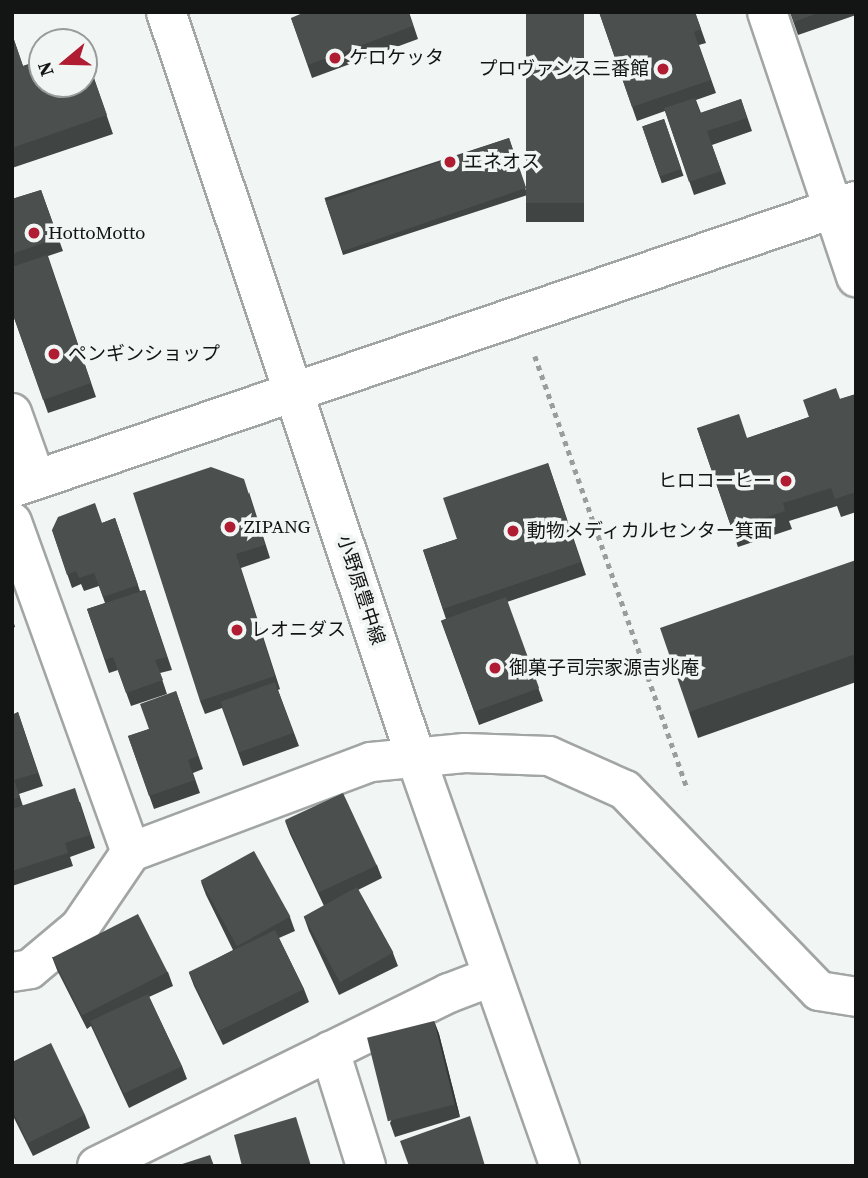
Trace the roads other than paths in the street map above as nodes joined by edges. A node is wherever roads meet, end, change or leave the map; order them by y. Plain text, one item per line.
1 (166, 12) edge
2 (767, 12) edge
3 (844, 205) edge
4 (856, 276) edge
5 (295, 392) junction
6 (12, 413) edge
7 (24, 484) edge
8 (12, 522) edge
9 (416, 758) junction
10 (131, 852) junction
11 (12, 972) edge
12 (491, 977) junction
13 (856, 997) edge
14 (330, 1051) junction
15 (102, 1165) edge
16 (366, 1166) edge
17 (560, 1166) edge

1 - 5 street, 小野原豊中線
2 - 3 street
3 - 4 street
3 - 5 street
5 - 7 street
5 - 9 street, 小野原豊中線
6 - 7 street
8 - 10 street
9 - 10 street
9 - 12 street, 小野原豊中線
9 - 13 street
10 - 11 street
12 - 14 street
12 - 17 street, 小野原豊中線
14 - 15 street
14 - 16 street

